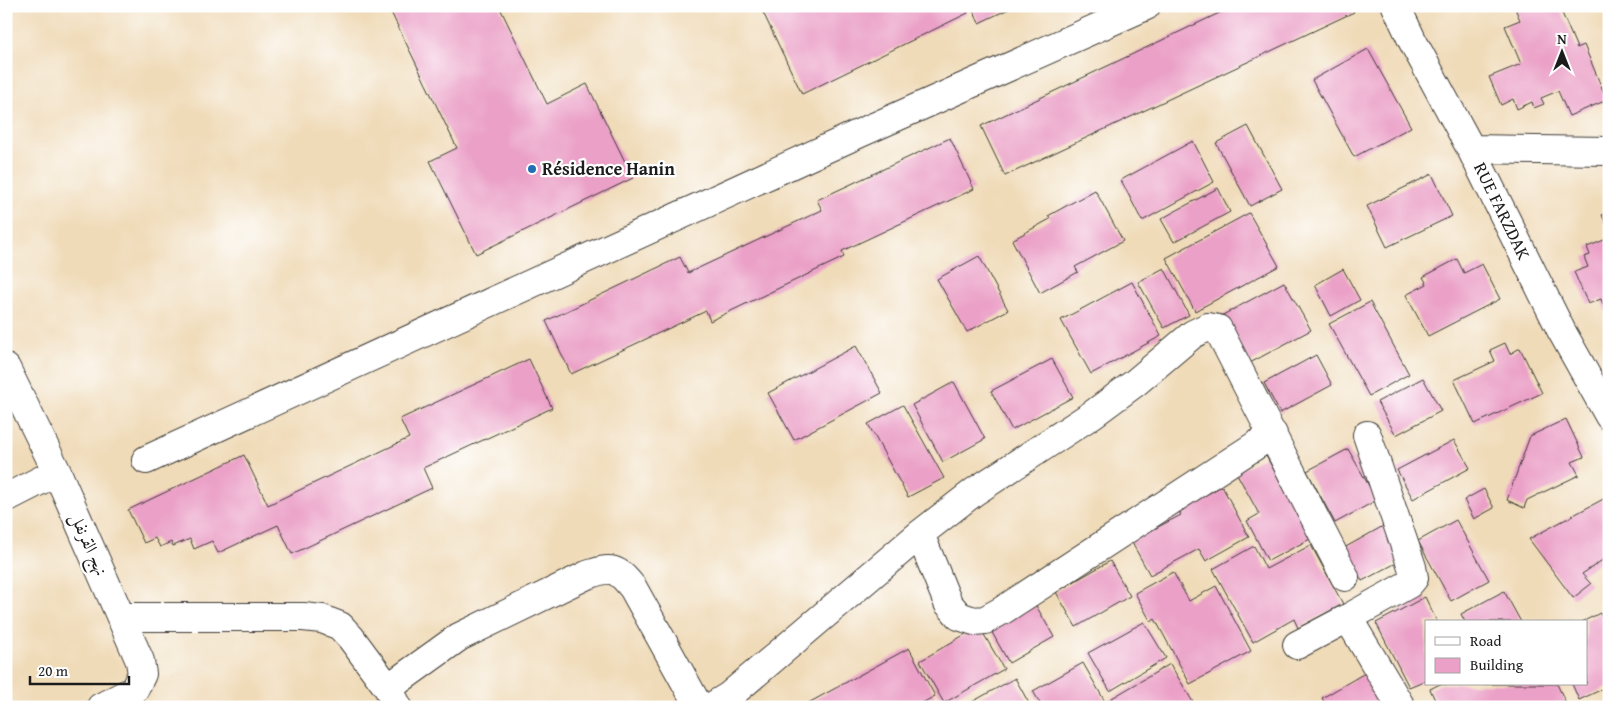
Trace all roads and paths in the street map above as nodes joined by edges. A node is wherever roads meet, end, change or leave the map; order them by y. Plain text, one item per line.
1 (1146, 6) edge
2 (1396, 6) edge
3 (1472, 149) junction
4 (1609, 151) edge
5 (6, 368) edge
6 (1609, 416) edge
7 (1273, 434) junction
8 (1367, 435) dead end
9 (146, 460) dead end
10 (57, 472) junction
11 (6, 498) edge
12 (920, 534) junction
13 (1345, 577) dead end
14 (122, 617) junction
15 (1348, 618) junction
16 (1297, 645) dead end
17 (393, 697) edge
18 (725, 703) edge
19 (101, 707) edge
20 (699, 707) edge
21 (1401, 707) edge

1 - 9 street
2 - 3 street, RUE FARZDAK
3 - 4 street
3 - 6 street, RUE FARZDAK
5 - 10 street, نهج القرنفل
7 - 12 street
7 - 12 street
7 - 13 street
8 - 15 street
10 - 11 street
10 - 14 street, نهج القرنفل
12 - 18 street
14 - 17 street
14 - 19 street, نهج القرنفل
15 - 16 street
15 - 21 street
17 - 20 street

